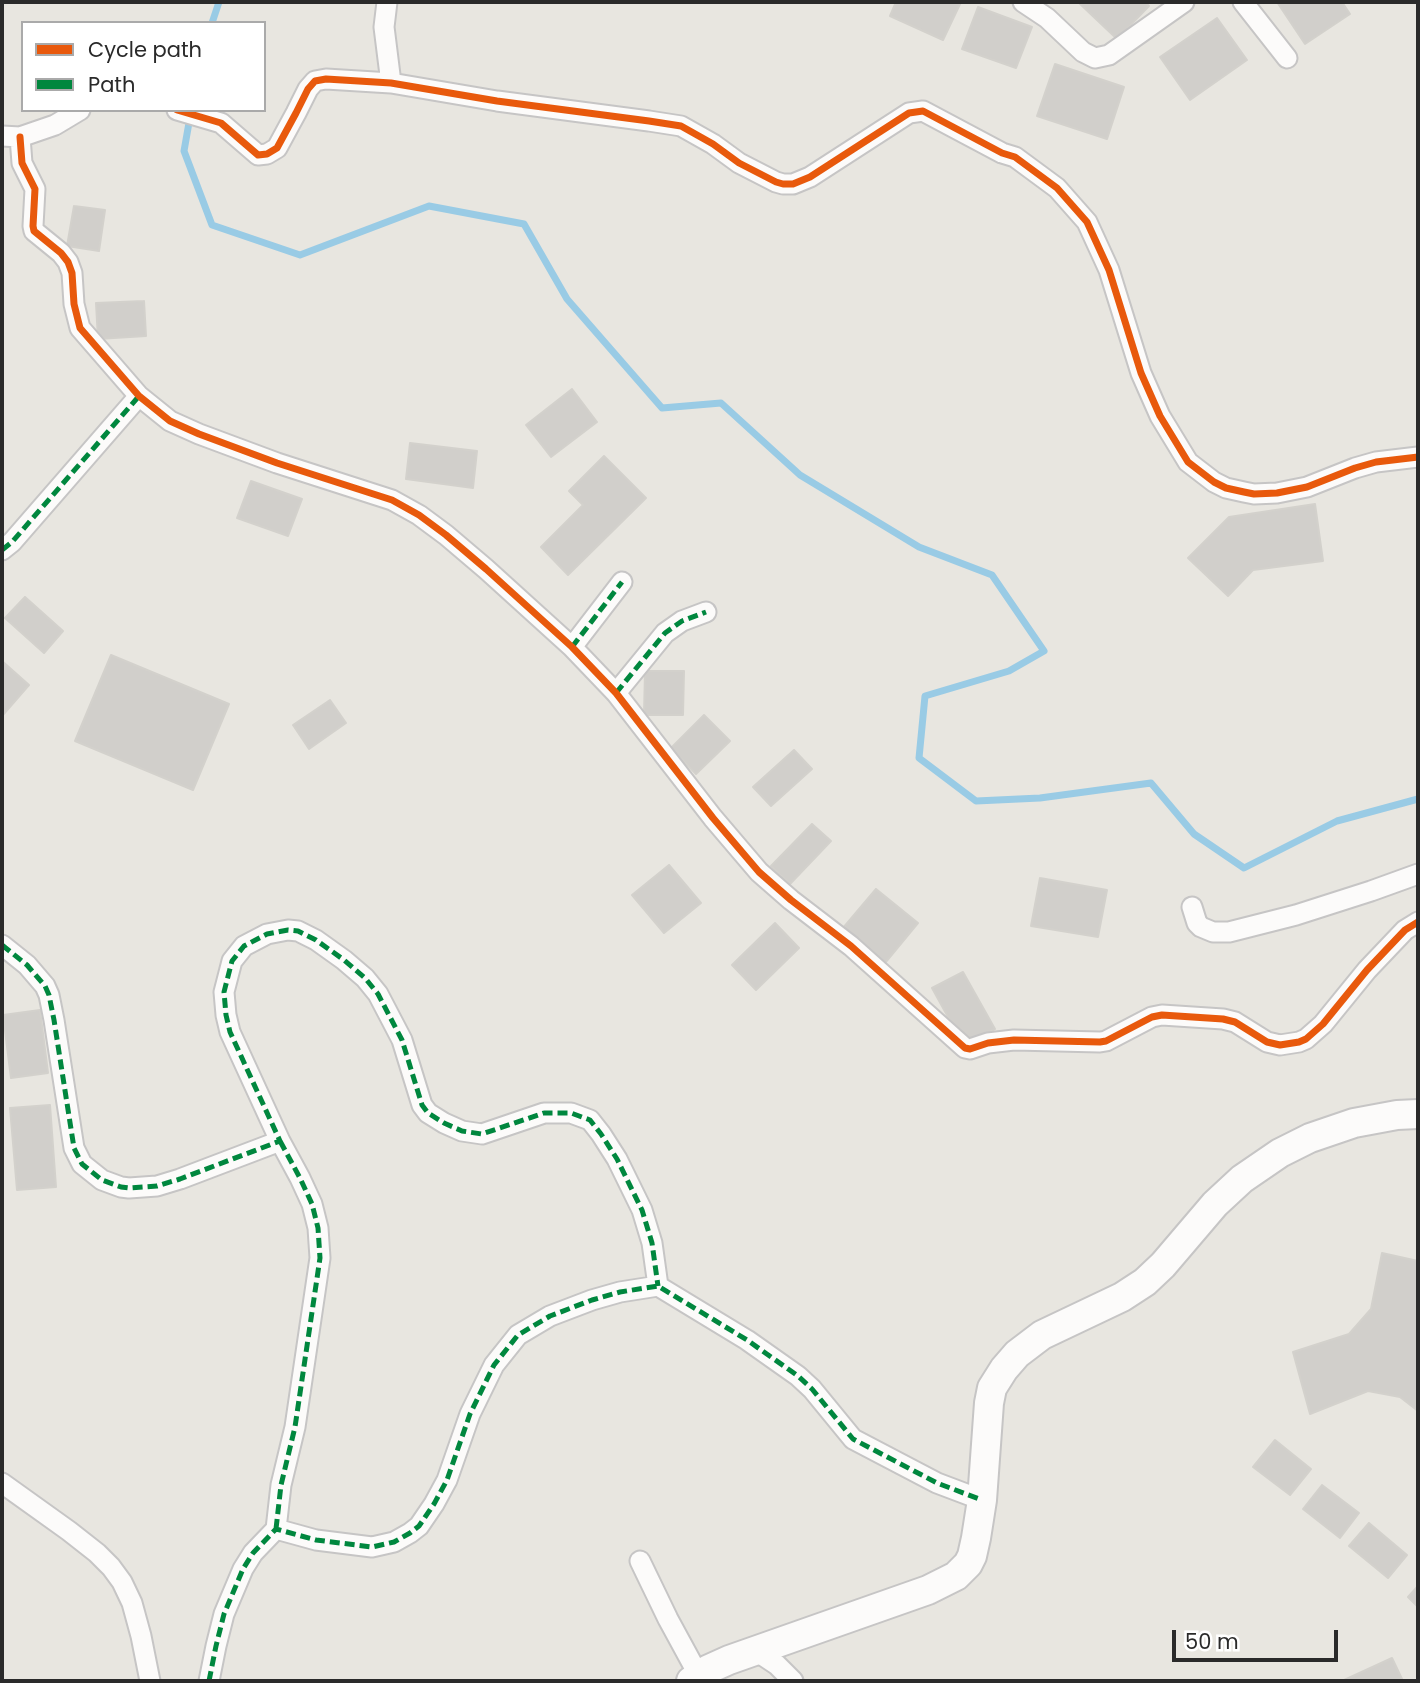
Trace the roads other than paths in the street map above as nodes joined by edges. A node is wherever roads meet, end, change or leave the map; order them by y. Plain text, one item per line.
1 (387, 2) edge
2 (1023, 2) edge
3 (1184, 2) edge
4 (1243, 2) edge
5 (1287, 58) dead end
6 (391, 82) junction
7 (77, 112) edge
8 (184, 112) edge
9 (11, 136) edge
10 (139, 396) junction
11 (1418, 457) edge
12 (2, 550) edge
13 (622, 582) dead end
14 (706, 612) dead end
15 (572, 647) junction
16 (616, 694) junction
17 (1418, 874) edge
18 (1192, 907) dead end
19 (1418, 922) edge
20 (2, 945) edge
21 (1418, 1114) edge
22 (280, 1141) junction
23 (658, 1286) junction
24 (2, 1483) edge
25 (982, 1500) junction
26 (276, 1530) junction
27 (640, 1561) dead end
28 (756, 1651) junction
29 (695, 1678) edge
30 (150, 1681) edge
31 (209, 1681) edge
32 (793, 1681) edge

1 - 6 street
2 - 3 street
4 - 5 street
6 - 8 street
6 - 11 street
7 - 9 street
9 - 10 street
10 - 12 street
10 - 15 street
13 - 15 street
14 - 16 street
15 - 16 street
16 - 19 street
17 - 18 street
20 - 22 street
21 - 25 main road
22 - 23 street
22 - 26 street
23 - 25 street
23 - 26 street
24 - 30 street
25 - 28 main road
26 - 31 street
27 - 29 street
28 - 29 main road
28 - 32 street

